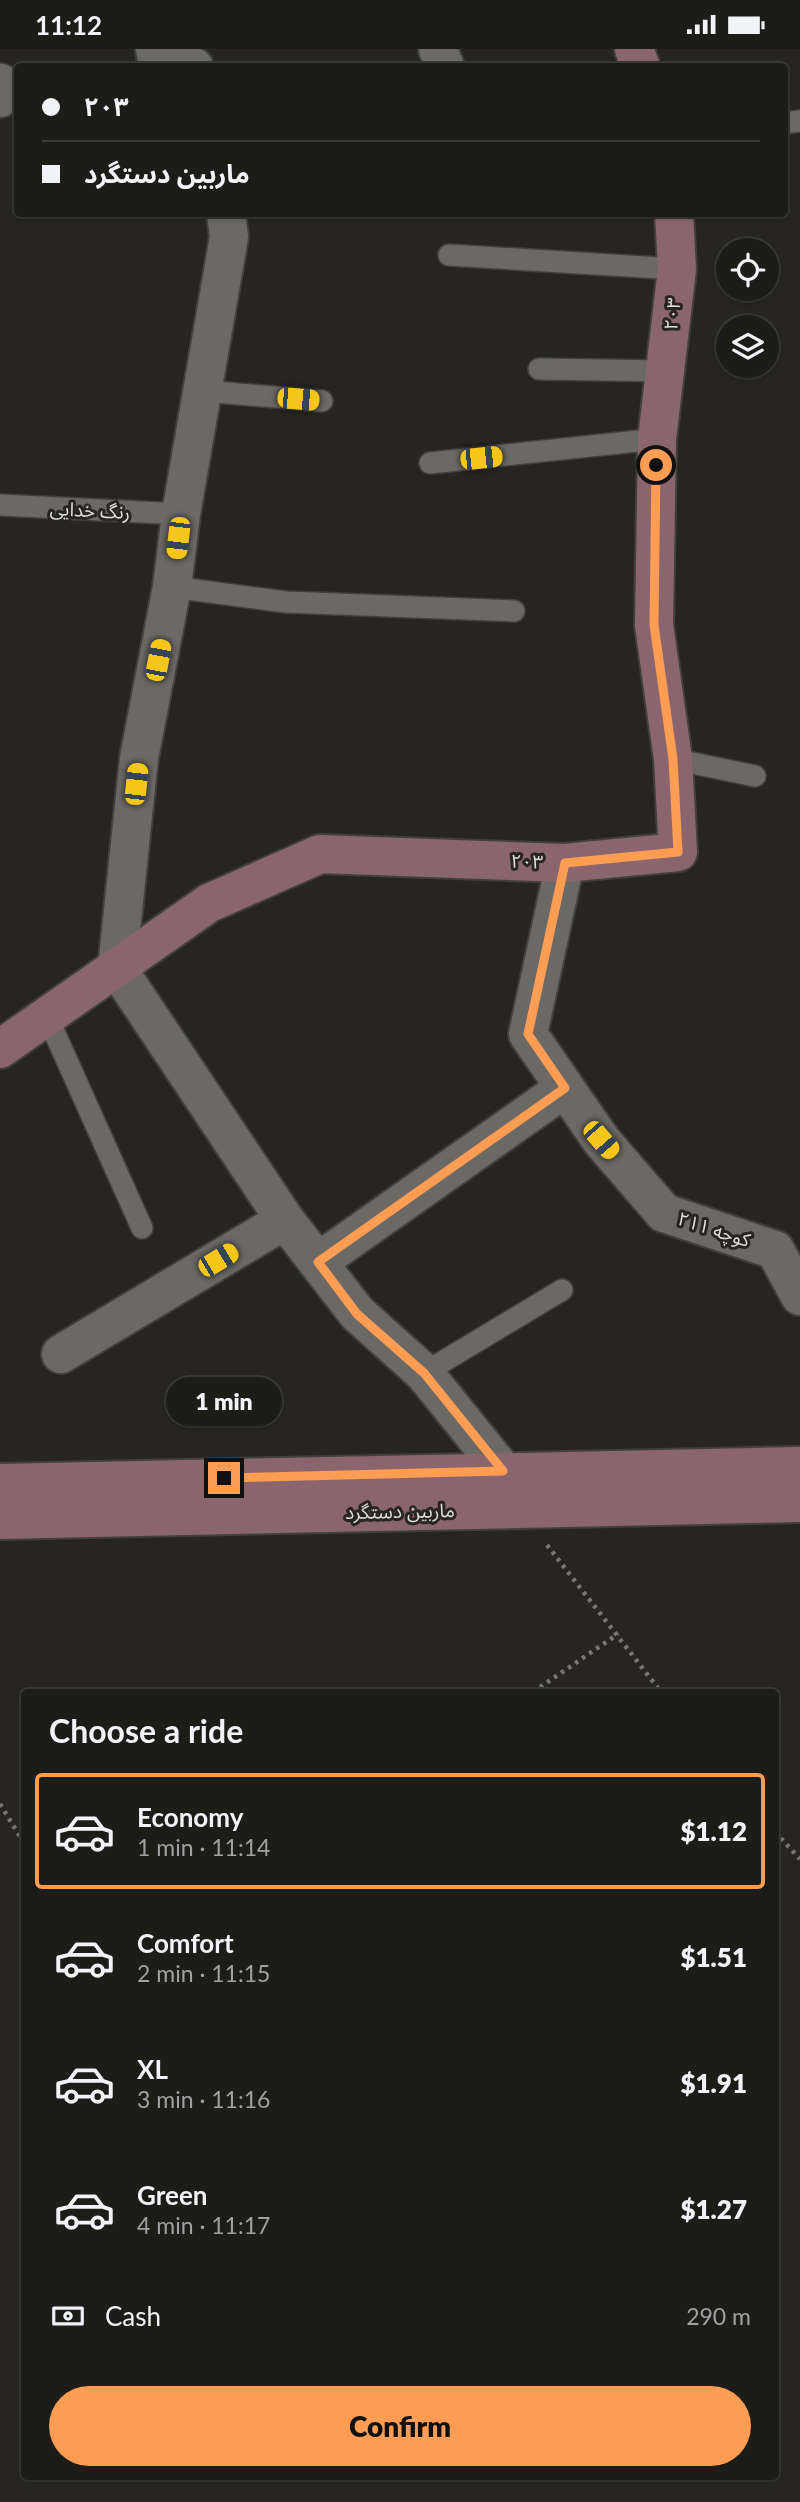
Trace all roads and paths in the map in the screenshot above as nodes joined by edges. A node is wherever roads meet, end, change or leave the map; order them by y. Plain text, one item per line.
1 (155, 49) edge
2 (181, 63) edge
3 (0, 83) edge
4 (0, 98) edge
5 (226, 217) edge
6 (674, 217) edge
7 (449, 255) dead end
8 (677, 269) junction
9 (539, 369) dead end
10 (665, 371) junction
11 (203, 391) junction
12 (322, 401) dead end
13 (657, 439) junction
14 (430, 463) dead end
15 (0, 505) edge
16 (181, 515) junction
17 (172, 587) junction
18 (514, 611) dead end
19 (673, 759) junction
20 (755, 776) dead end
21 (565, 863) junction
22 (117, 968) junction
23 (47, 1016) junction
24 (0, 1049) edge
25 (565, 1088) junction
26 (285, 1220) junction
27 (142, 1228) dead end
28 (318, 1262) junction
29 (562, 1290) dead end
30 (800, 1296) edge
31 (61, 1354) dead end
32 (424, 1373) junction
33 (800, 1466) edge
34 (503, 1471) junction
35 (0, 1483) edge
36 (800, 1503) edge
37 (519, 1509) junction
38 (0, 1520) edge
39 (618, 1634) junction
40 (537, 1689) edge
41 (659, 1689) edge
42 (0, 1804) edge
43 (779, 1836) edge
44 (21, 1838) edge
45 (800, 1859) edge

1 - 2 street
3 - 4 street
5 - 11 street
6 - 8 main road, ۲۰۳
7 - 8 lane
8 - 10 main road, ۲۰۳
9 - 10 lane
10 - 13 main road, ۲۰۳
11 - 12 lane
11 - 16 street
13 - 14 lane
13 - 19 main road, ۲۰۳
15 - 16 lane, رنگ خدایی
16 - 17 street
17 - 18 lane
17 - 22 street
19 - 20 lane
19 - 21 main road, ۲۰۳
21 - 22 main road, ۲۰۳
21 - 25 street, کوچه ۲۱۱
22 - 23 main road, ۲۰۳
22 - 26 street
23 - 24 main road, ۲۰۳
23 - 27 lane
25 - 28 street
25 - 30 street, کوچه ۲۱۱
26 - 28 street
26 - 31 street
28 - 32 street
29 - 32 lane
32 - 34 street
33 - 34 main road, ماربین دستگرد
34 - 35 main road, ماربین دستگرد
36 - 37 main road, ماربین دستگرد
37 - 38 main road, ماربین دستگرد
37 - 39 path
39 - 40 path
39 - 41 path
42 - 44 path
43 - 45 path

